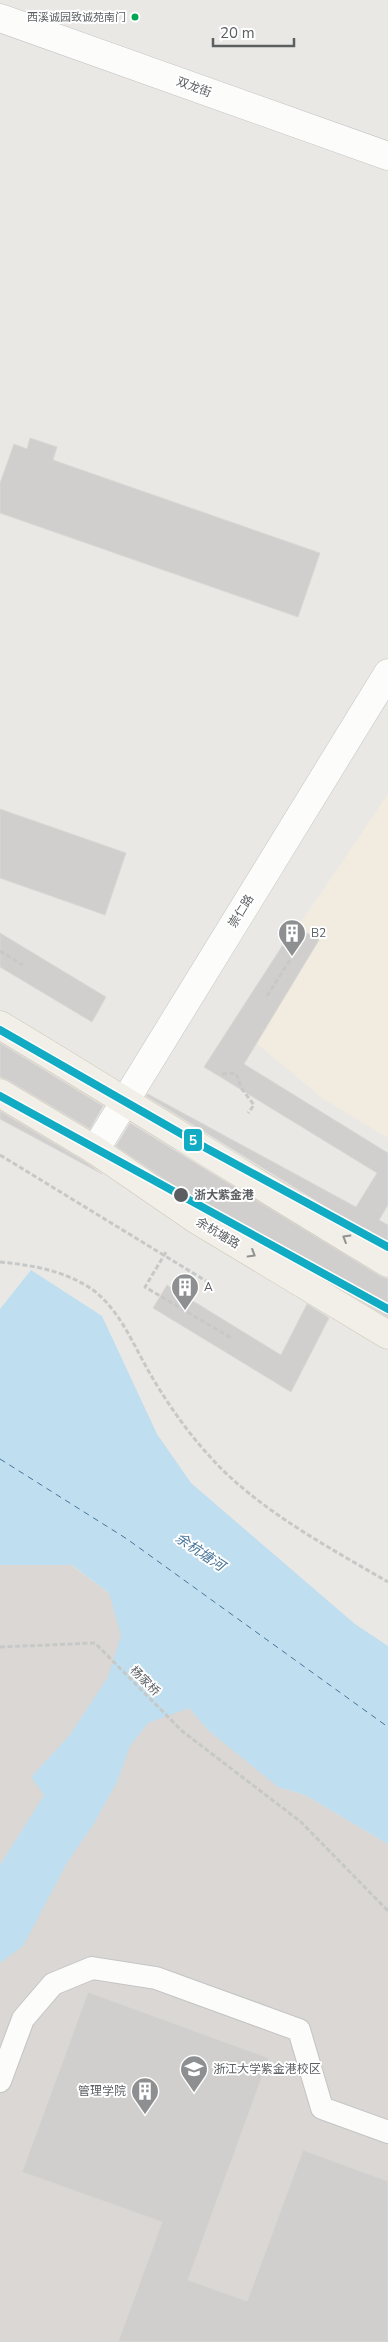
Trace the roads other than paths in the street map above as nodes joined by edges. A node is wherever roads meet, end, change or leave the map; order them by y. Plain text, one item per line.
1 (0, 18) edge
2 (388, 156) edge
3 (388, 673) edge
4 (0, 1025) edge
5 (0, 1093) edge
6 (125, 1100) junction
7 (95, 1150) junction
8 (388, 1263) edge
9 (388, 1335) edge
10 (0, 2081) edge
11 (388, 2132) edge

1 - 2 street, 双龙街
3 - 6 street, 崇仁路
4 - 6 main road
5 - 7 main road, 余杭塘路
6 - 7 street, 崇仁路
8 -> 6 main road
7 -> 9 main road, 余杭塘路
10 - 11 street

